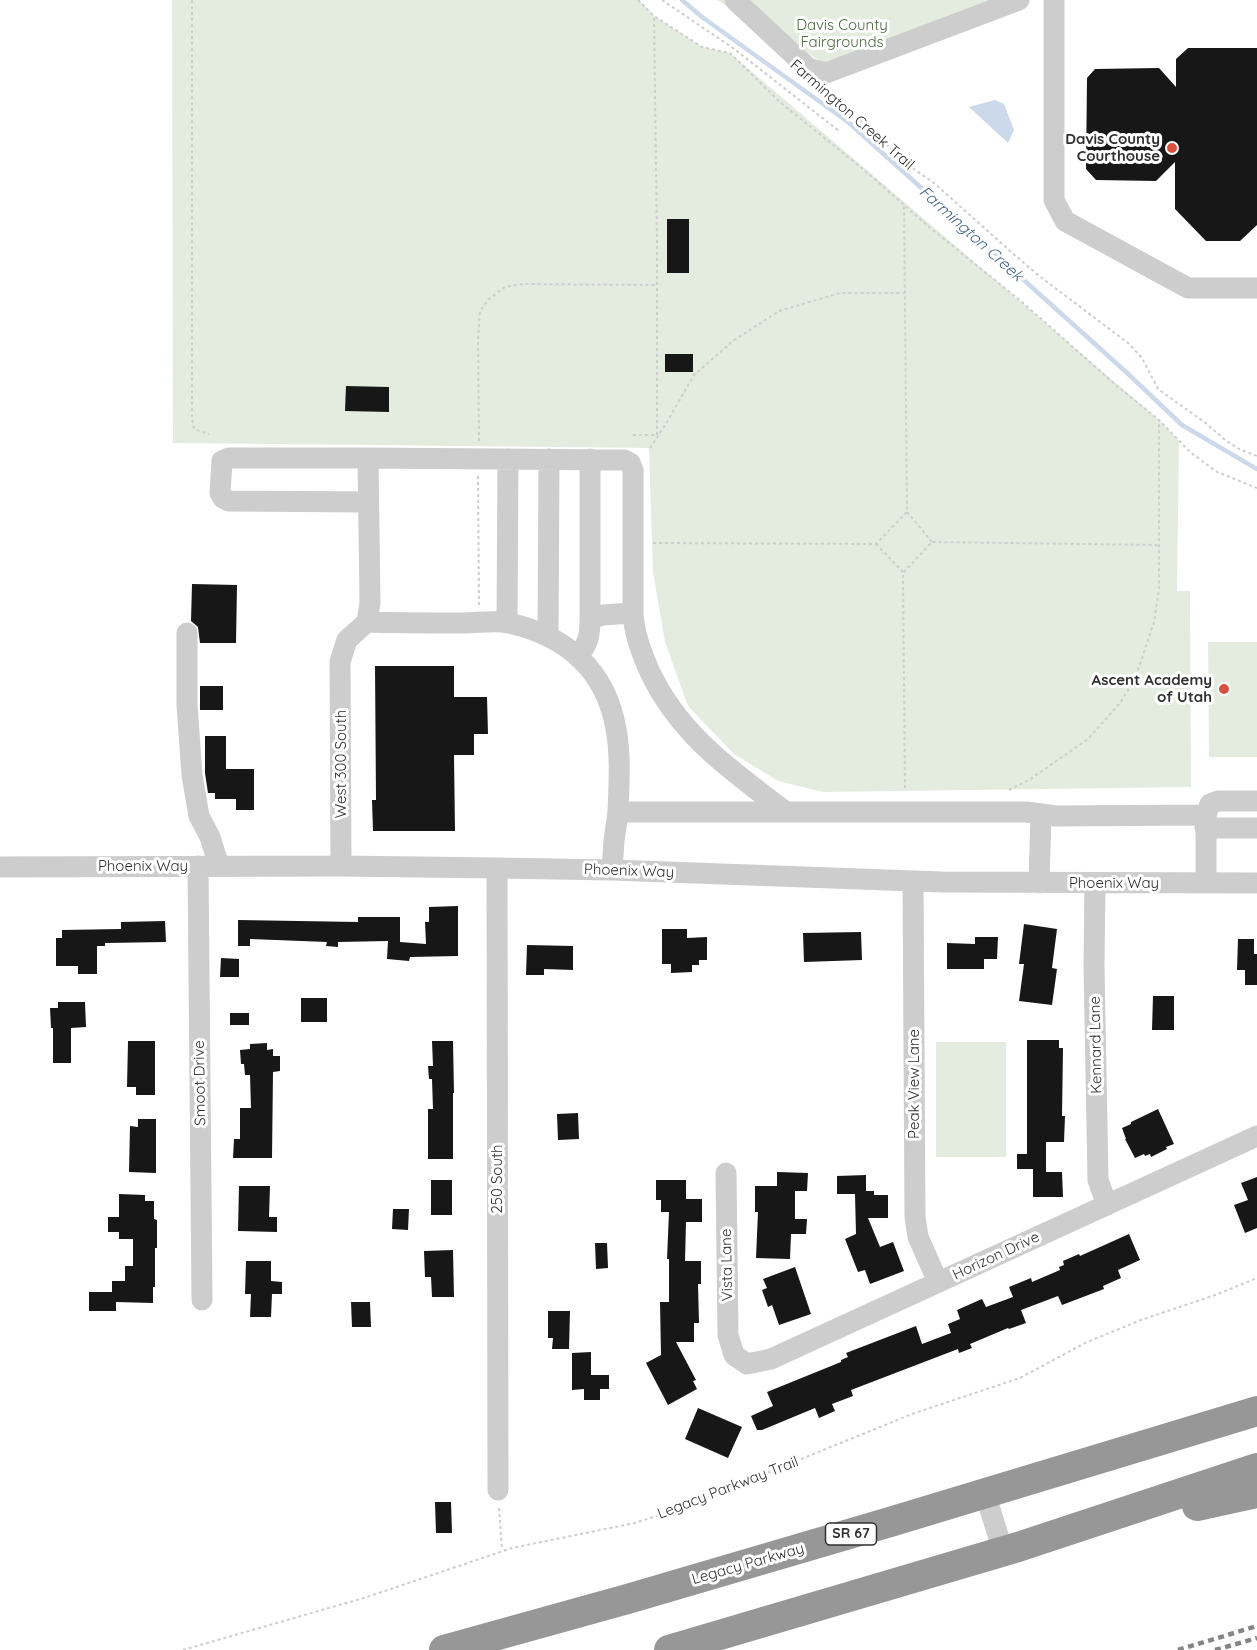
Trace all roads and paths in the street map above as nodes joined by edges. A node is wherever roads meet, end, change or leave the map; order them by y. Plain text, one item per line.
1 (192, 0) edge
2 (638, 0) edge
3 (662, 0) edge
4 (735, 0) edge
5 (1019, 0) edge
6 (1054, 0) edge
7 (654, 16) junction
8 (828, 91) dead end
9 (839, 131) dead end
10 (904, 206) junction
11 (657, 285) junction
12 (1257, 288) edge
13 (905, 293) junction
14 (1159, 420) junction
15 (209, 434) dead end
16 (633, 435) dead end
17 (657, 435) junction
18 (650, 447) dead end
19 (1257, 456) edge
20 (368, 458) junction
21 (478, 459) junction
22 (508, 459) junction
23 (549, 459) junction
24 (590, 459) junction
25 (1257, 488) edge
26 (368, 502) junction
27 (907, 512) junction
28 (932, 542) junction
29 (653, 543) dead end
30 (876, 544) junction
31 (1159, 545) junction
32 (903, 573) junction
33 (633, 613) junction
34 (590, 619) junction
35 (367, 622) junction
36 (479, 623) junction
37 (507, 623) junction
38 (188, 633) dead end
39 (548, 636) junction
40 (578, 657) junction
41 (905, 788) dead end
42 (1009, 790) dead end
43 (1257, 801) edge
44 (618, 812) junction
45 (786, 812) junction
46 (1041, 814) junction
47 (1205, 822) junction
48 (1257, 828) edge
49 (208, 866) junction
50 (341, 866) junction
51 (0, 867) edge
52 (497, 868) junction
53 (612, 870) junction
54 (913, 881) junction
55 (1039, 883) junction
56 (1095, 883) junction
57 (1206, 883) junction
58 (1257, 883) edge
59 (1257, 1136) edge
60 (726, 1173) dead end
61 (1107, 1205) junction
62 (1257, 1278) edge
63 (938, 1282) junction
64 (202, 1300) dead end
65 (734, 1355) joint
66 (1257, 1411) edge
67 (1257, 1468) edge
68 (498, 1490) joint
69 (1257, 1492) edge
70 (985, 1493) junction
71 (1011, 1549) junction
72 (502, 1551) junction
73 (183, 1650) edge
74 (444, 1650) edge
75 (669, 1650) edge

1 - 15 path
2 - 7 path
3 - 9 path
4 - 5 street
6 - 12 street
7 - 10 path
7 - 11 path
8 - 19 path, Farmington Creek Trail
10 - 13 path
10 - 14 path
11 - 17 path
11 - 21 path
13 - 17 path
13 - 27 path
14 - 25 path
14 - 31 path
16 - 17 path
17 - 18 path
20 - 21 street
20 - 26 street
20 - 26 street
21 - 22 street
21 - 36 path
22 - 23 street
22 - 37 street
23 - 24 street
23 - 39 street
24 - 33 street
24 - 34 street
26 - 35 street
27 - 28 path
27 - 30 path
28 - 31 path
28 - 32 path
29 - 30 path
30 - 32 path
31 - 42 path
32 - 41 path
33 - 34 street
33 - 45 street
34 - 40 street
35 - 36 street
35 - 50 street, West 300 South
36 - 37 street
37 - 39 street
38 - 49 street, Smoot Drive
39 - 40 street
40 - 44 street
43 - 47 street
44 - 45 street
44 - 53 street
45 - 46 street
46 - 47 street
46 - 55 street
47 - 48 street
47 - 57 street
49 - 50 street, Phoenix Way
49 - 51 street, Phoenix Way
49 - 64 street, Smoot Drive
50 - 52 street, Phoenix Way
52 - 53 street, Phoenix Way
52 - 68 street, 250 South
53 - 54 street, Phoenix Way
54 - 55 street, Phoenix Way
54 - 63 street, Peak View Lane
55 - 56 street, Phoenix Way
56 - 57 street, Phoenix Way
56 - 61 street, Kennard Lane
57 - 58 street, Phoenix Way
59 - 61 street, Horizon Drive
60 - 65 street, Vista Lane
61 - 63 street, Horizon Drive
62 - 72 path, Legacy Parkway Trail
63 - 65 street, Horizon Drive
66 - 70 highway, Legacy Parkway / SR 67
67 - 71 highway
68 - 72 path
69 - 71 highway
70 - 71 street
70 - 74 highway, Legacy Parkway / SR 67
71 - 75 highway
72 - 73 path, Legacy Parkway Trail

